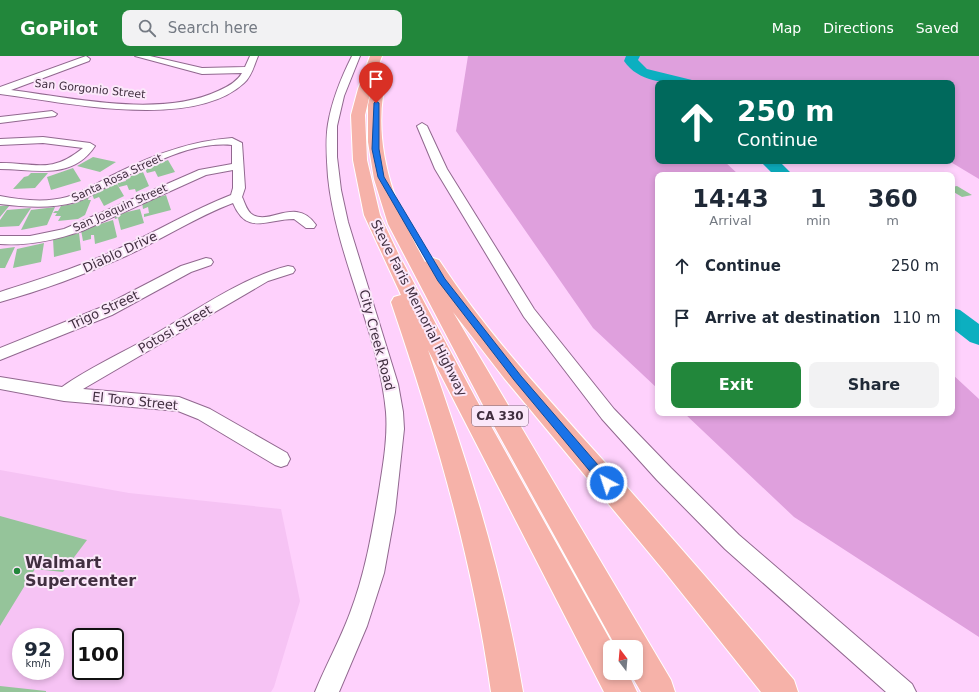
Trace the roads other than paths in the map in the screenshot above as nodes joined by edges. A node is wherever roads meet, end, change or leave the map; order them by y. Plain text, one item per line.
1 (139, 56) edge
2 (254, 56) edge
3 (356, 56) edge
4 (376, 56) edge
5 (389, 56) edge
6 (86, 60) dead end
7 (248, 70) junction
8 (0, 91) edge
9 (52, 114) dead end
10 (0, 120) edge
11 (422, 126) dead end
12 (0, 142) edge
13 (0, 166) edge
14 (238, 166) junction
15 (381, 177) junction
16 (236, 197) junction
17 (0, 200) edge
18 (372, 215) junction
19 (310, 225) dead end
20 (0, 240) edge
21 (206, 262) dead end
22 (288, 270) dead end
23 (39, 284) junction
24 (0, 285) edge
25 (0, 297) edge
26 (0, 354) edge
27 (0, 383) edge
28 (64, 394) junction
29 (281, 459) dead end
30 (629, 640) edge
31 (603, 660) edge
32 (643, 664) edge
33 (614, 680) edge
34 (326, 692) edge
35 (507, 692) edge
36 (621, 692) edge
37 (659, 692) edge
38 (782, 692) edge
39 (904, 692) edge

1 - 7 street
2 - 7 street, San Gorgonio Street
3 - 34 street, City Creek Road
4 - 18 highway, Steve Faris Memorial Highway / CA 330
5 - 15 highway, Steve Faris Memorial Highway / CA 330
6 - 8 street
7 - 8 street, San Gorgonio Street
9 - 10 street
11 - 39 street
12 - 13 street
14 - 16 street
14 - 17 street, Santa Rosa Street
14 - 20 street, San Joaquin Street
15 - 30 highway, Steve Faris Memorial Highway / CA 330
15 - 38 highway
16 - 19 street
16 - 23 street, Diablo Drive
18 - 31 highway, Steve Faris Memorial Highway / CA 330
18 - 35 highway
21 - 26 street, Trigo Street
22 - 28 street, Potosi Street
23 - 24 street
23 - 25 street, Diablo Drive
27 - 28 street, El Toro Street
28 - 29 street, El Toro Street
32 - 37 highway
33 - 36 highway, Steve Faris Memorial Highway / CA 330

